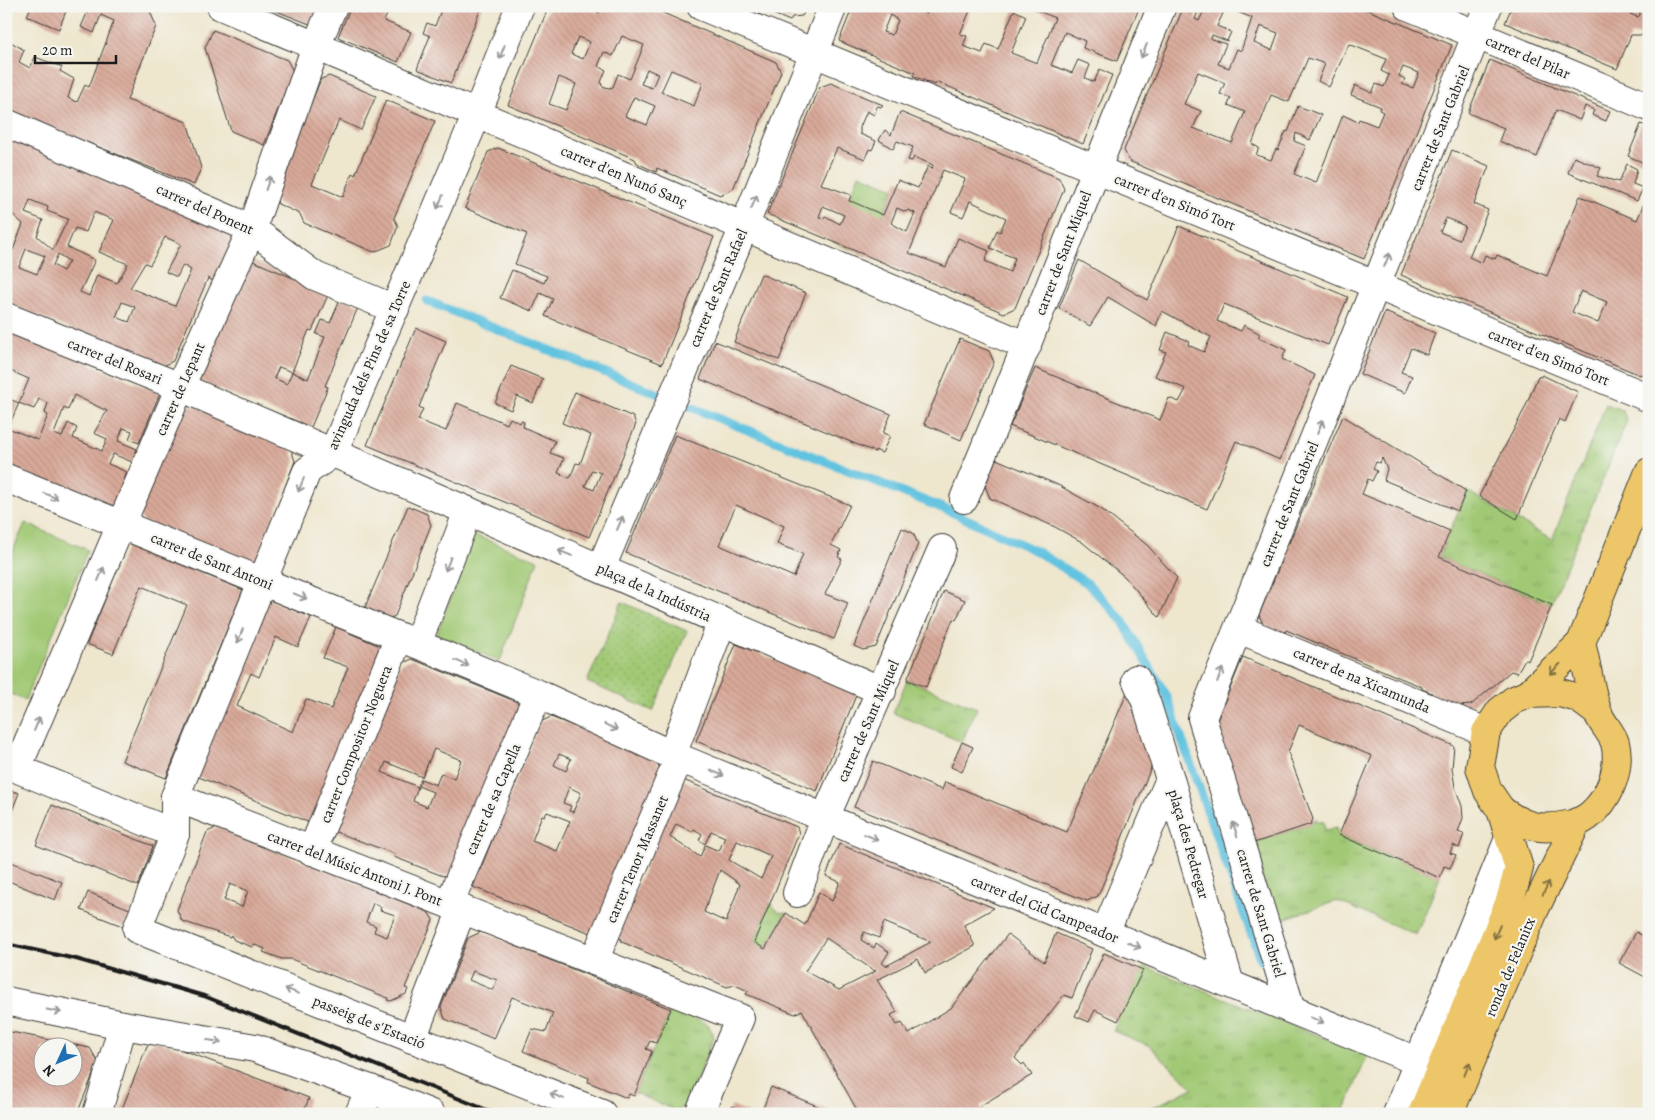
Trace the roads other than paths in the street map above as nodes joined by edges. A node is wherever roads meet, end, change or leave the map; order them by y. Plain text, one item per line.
1 (221, 6) edge
2 (333, 6) edge
3 (520, 6) edge
4 (701, 6) edge
5 (833, 6) edge
6 (1162, 6) edge
7 (1408, 6) edge
8 (1488, 6) edge
9 (1476, 36) junction
10 (316, 46) junction
11 (814, 53) junction
12 (1649, 107) edge
13 (477, 114) junction
14 (6, 124) edge
15 (1095, 170) junction
16 (744, 227) junction
17 (252, 229) junction
18 (1377, 286) junction
19 (395, 309) junction
20 (6, 317) edge
21 (1027, 346) junction
22 (180, 387) junction
23 (1649, 398) edge
24 (333, 453) junction
25 (1649, 472) edge
26 (6, 478) edge
27 (964, 499) dead end
28 (468, 511) junction
29 (122, 525) junction
30 (942, 549) dead end
31 (601, 568) junction
32 (262, 582) junction
33 (722, 621) junction
34 (1239, 629) junction
35 (408, 641) junction
36 (1581, 643) junction
37 (1136, 679) dead end
38 (882, 691) junction
39 (538, 694) junction
40 (1528, 694) junction
41 (1598, 713) junction
42 (1486, 732) junction
43 (676, 756) junction
44 (12, 766) edge
45 (1170, 779) junction
46 (175, 797) junction
47 (1501, 810) junction
48 (825, 818) junction
49 (1578, 822) junction
50 (175, 834) junction
51 (1510, 836) junction
52 (312, 851) junction
53 (797, 893) dead end
54 (456, 907) junction
55 (1105, 933) junction
56 (594, 961) junction
57 (1230, 984) junction
58 (6, 1001) edge
59 (1291, 1009) junction
60 (123, 1025) junction
61 (412, 1039) junction
62 (1419, 1062) junction
63 (370, 1089) junction
64 (97, 1114) edge
65 (359, 1114) edge
66 (431, 1114) edge
67 (602, 1114) edge
68 (699, 1114) edge
69 (1397, 1114) edge
70 (1422, 1114) edge
71 (1449, 1114) edge

1 - 10 street, carrer d'en Nunó Sanç
2 - 10 street, carrer de Lepant
3 -> 13 street, avinguda dels Pins de sa Torre
4 - 11 street, carrer d'en Simó Tort
5 - 11 street, carrer de Sant Rafael
6 -> 15 street, carrer de Sant Miquel
7 - 9 street, carrer del Pilar
8 - 9 street, carrer de Sant Gabriel
9 - 12 street, carrer del Pilar
18 -> 9 street, carrer de Sant Gabriel
10 - 13 street, carrer d'en Nunó Sanç
17 -> 10 street, carrer de Lepant
11 - 15 street, carrer d'en Simó Tort
16 -> 11 street, carrer de Sant Rafael
13 - 16 street, carrer d'en Nunó Sanç
13 -> 19 street, avinguda dels Pins de sa Torre
14 - 17 street, carrer del Ponent
15 - 18 street, carrer d'en Simó Tort
15 - 21 street, carrer de Sant Miquel
16 - 21 street, carrer d'en Nunó Sanç
31 -> 16 street, carrer de Sant Rafael
17 - 19 street, carrer del Ponent
17 - 22 street, carrer de Lepant
18 - 23 street, carrer d'en Simó Tort
34 -> 18 street, carrer de Sant Gabriel
19 - 24 street, avinguda dels Pins de sa Torre
20 - 22 street, carrer del Rosari
21 - 27 street, carrer de Sant Miquel
22 - 24 street, carrer del Rosari
22 - 29 street, carrer de Lepant
24 - 28 street, carrer del Rosari
24 -> 32 street, avinguda dels Pins de sa Torre
25 - 36 main road
26 -> 29 street, carrer de Sant Antoni
31 -> 28 street, plaça de la Indústria
28 -> 35 street
29 - 32 street, carrer de Sant Antoni
44 -> 29 street, carrer de Lepant
30 - 38 street, carrer de Sant Miquel
31 - 33 street, plaça de la Indústria
32 -> 35 street, carrer de Sant Antoni
32 -> 46 street, avinguda dels Pins de sa Torre
33 - 38 street
33 - 43 street, plaça de la Indústria
34 - 42 street, carrer de na Xicamunda
59 -> 34 street, carrer de Sant Gabriel
35 -> 39 street
35 - 52 street, carrer Compositor Noguera
36 -> 40 main road
36 - 41 main road
37 - 45 street
38 - 48 street, carrer de Sant Miquel
39 -> 43 street
39 - 54 street, carrer de sa Capella
40 - 41 main road
40 - 42 main road
41 - 49 main road
42 - 47 main road
43 -> 48 street, carrer del Cid Campeador
43 - 56 street, carrer Tenor Massanet
44 - 50 street
45 - 55 street, plaça des Pedregar
45 - 57 street, plaça des Pedregar
46 - 50 street
46 - 52 street, carrer del Músic Antoni J. Pont
47 - 49 main road
47 - 51 main road, ronda de Felanitx
48 - 53 street, carrer de Sant Miquel
48 -> 55 street, carrer del Cid Campeador
71 -> 49 main road, ronda de Felanitx
61 -> 50 street, passeig de s'Estació
51 - 62 street
51 -> 70 main road, ronda de Felanitx
52 - 54 street, carrer del Músic Antoni J. Pont
54 - 56 street, carrer del Músic Antoni J. Pont
54 - 61 street, carrer de sa Capella
55 -> 57 street, carrer del Cid Campeador
56 - 68 street, carrer del Músic Antoni J. Pont
57 - 59 street, carrer del Cid Campeador
58 -> 60 street
59 -> 62 street, carrer del Cid Campeador
60 -> 63 street
60 - 64 street
67 -> 61 street, passeig de s'Estació
62 - 69 street
63 - 65 street
63 - 66 street

